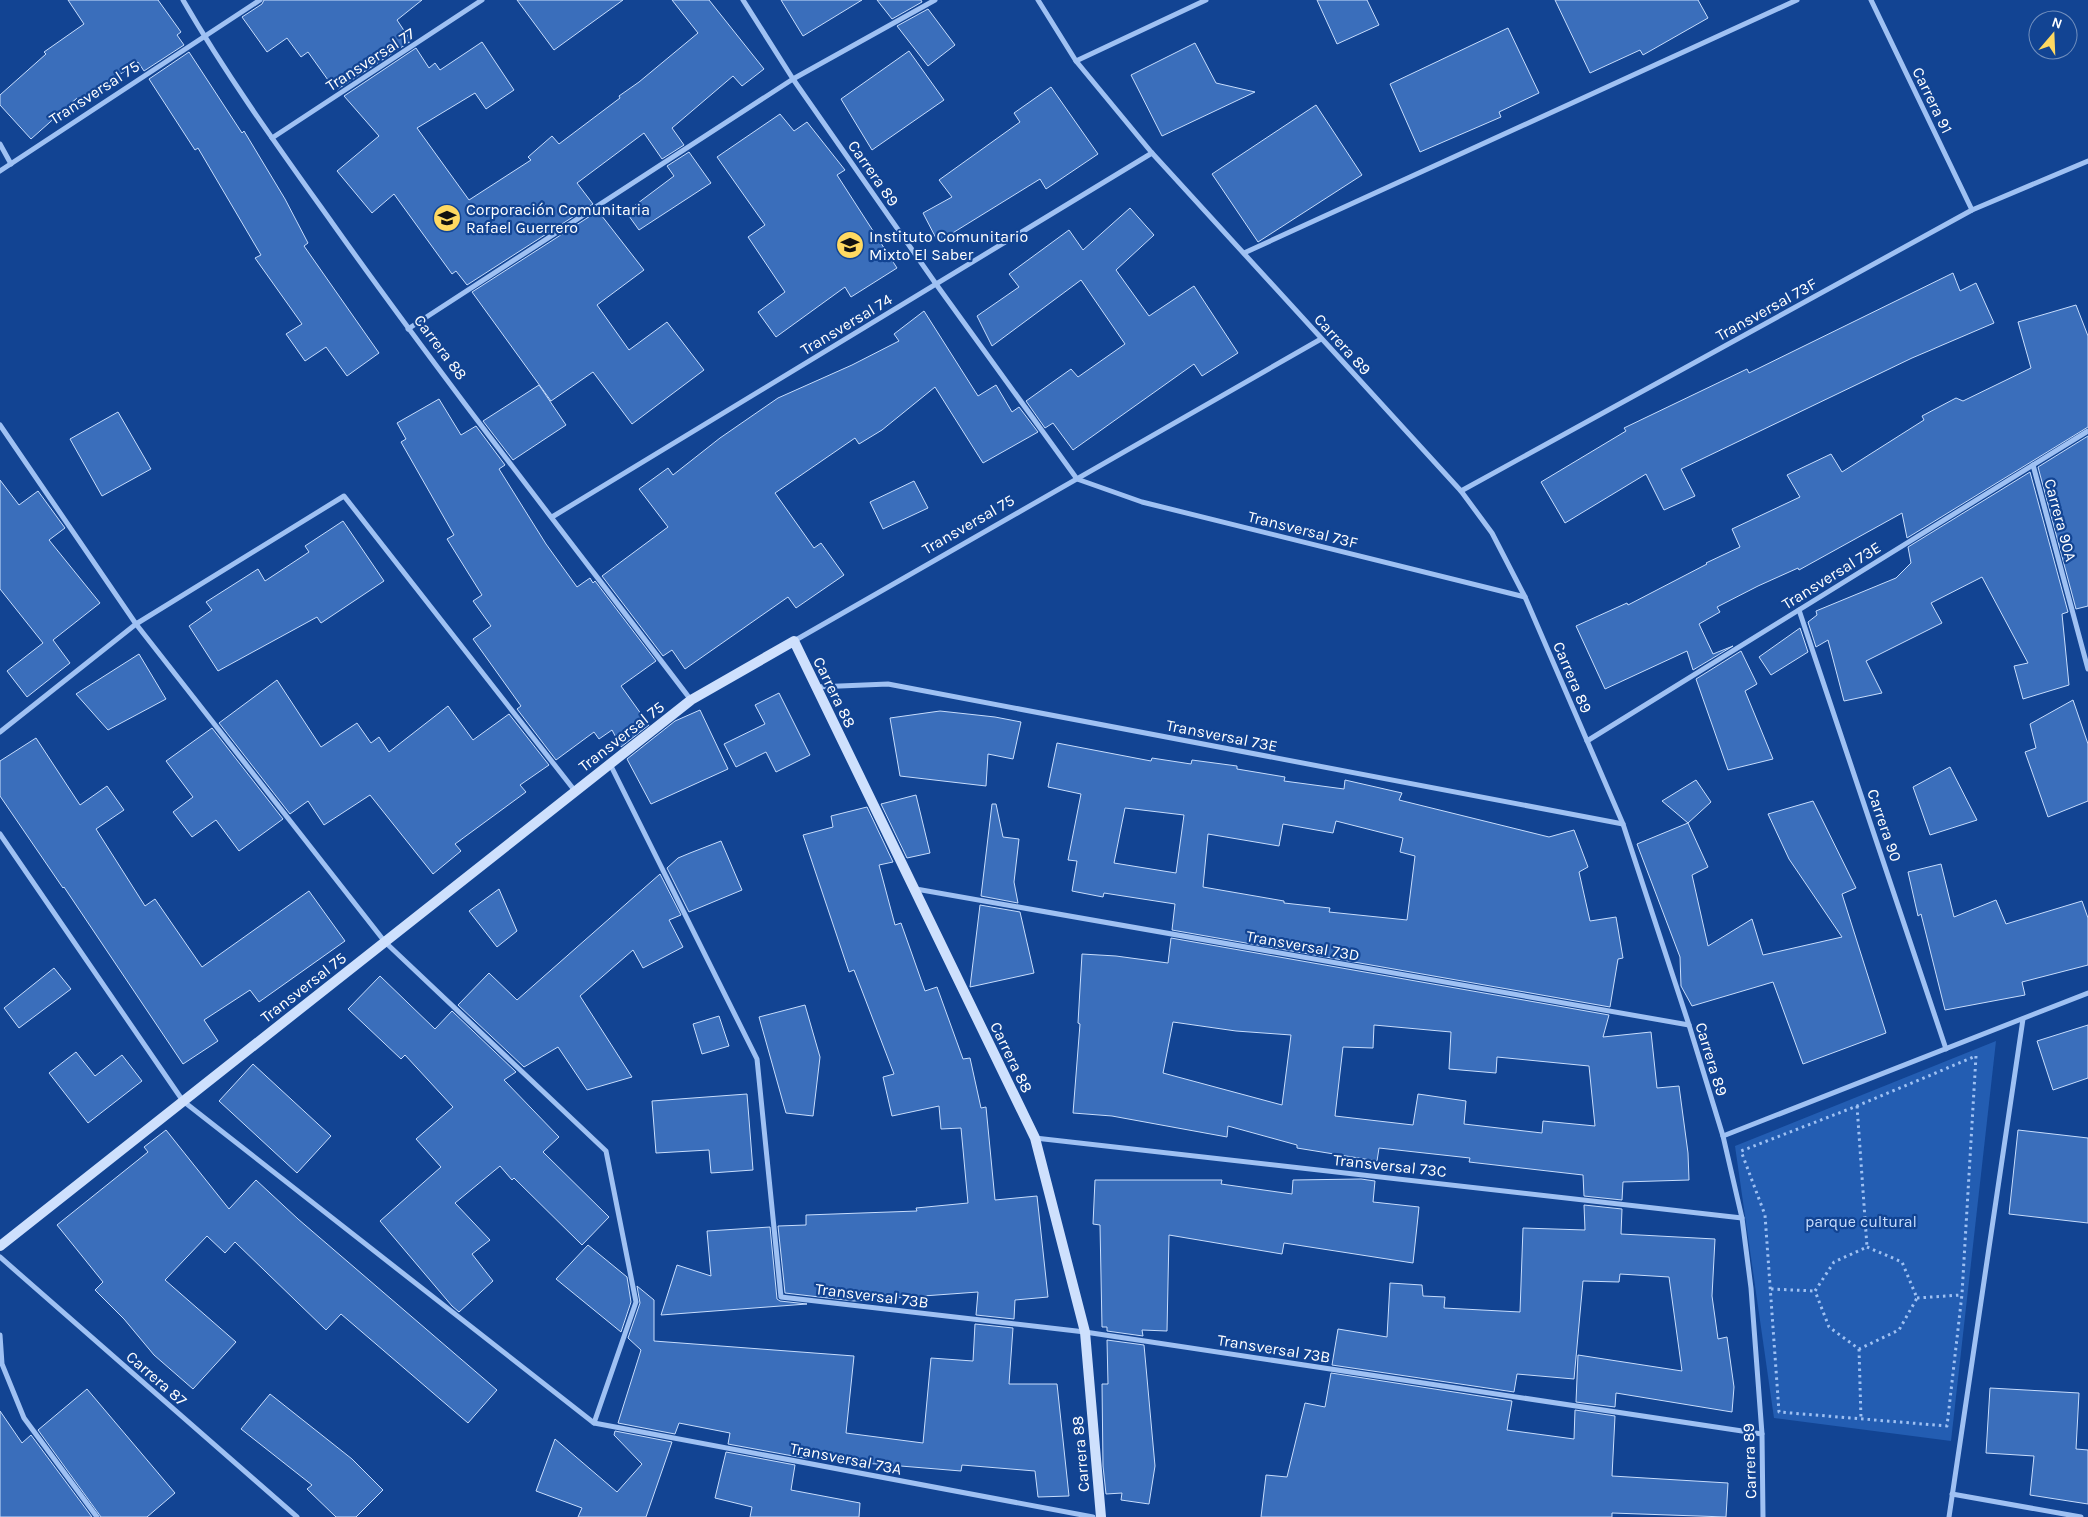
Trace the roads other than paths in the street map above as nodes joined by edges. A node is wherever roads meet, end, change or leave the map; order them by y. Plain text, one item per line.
1 (183, 0) edge
2 (260, 0) edge
3 (482, 0) edge
4 (743, 0) edge
5 (935, 0) edge
6 (1038, 0) edge
7 (1206, 0) edge
8 (1798, 0) edge
9 (1871, 0) edge
10 (472, 2) edge
11 (205, 38) junction
12 (1076, 61) junction
13 (793, 78) junction
14 (272, 138) junction
15 (0, 144) edge
16 (1152, 153) junction
17 (2088, 161) edge
18 (11, 164) junction
19 (0, 171) edge
20 (1972, 210) junction
21 (1244, 253) junction
22 (936, 284) junction
23 (408, 329) junction
24 (1322, 339) junction
25 (0, 425) edge
26 (2088, 431) edge
27 (2033, 465) junction
28 (1077, 479) junction
29 (1461, 491) junction
30 (552, 517) junction
31 (1525, 596) junction
32 (1799, 610) junction
33 (136, 624) junction
34 (794, 641) junction
35 (2088, 669) edge
36 (816, 687) junction
37 (691, 700) junction
38 (0, 732) edge
39 (1587, 741) junction
40 (610, 764) junction
41 (576, 792) junction
42 (1622, 824) junction
43 (0, 834) edge
44 (913, 889) junction
45 (384, 942) junction
46 (2088, 993) edge
47 (2022, 1019) junction
48 (1689, 1026) junction
49 (1946, 1049) junction
50 (183, 1102) junction
51 (1722, 1136) junction
52 (1034, 1138) junction
53 (1742, 1218) junction
54 (0, 1246) edge
55 (0, 1257) edge
56 (1085, 1332) junction
57 (0, 1335) edge
58 (594, 1423) junction
59 (1762, 1434) junction
60 (1952, 1494) junction
61 (97, 1517) edge
62 (297, 1517) edge
63 (1094, 1517) edge
64 (1101, 1517) edge
65 (1763, 1517) edge
66 (1949, 1517) edge
67 (2081, 1517) edge

1 - 11 street, Carrera 88
2 - 11 street, Transversal 75
3 - 10 street, Transversal 77
4 - 13 street, Carrera 89
5 - 13 street
6 - 12 street, Carrera 89
7 - 12 street
8 - 21 street
9 - 20 street, Carrera 91
10 - 14 street, Transversal 77
11 - 14 street, Carrera 88
11 - 18 street, Transversal 75
12 - 16 street, Carrera 89
13 - 22 street, Carrera 89
13 - 23 street
14 - 23 street, Carrera 88
15 - 18 street
16 - 21 street, Carrera 89
16 - 22 street, Transversal 74
17 - 20 street, Transversal 73F
18 - 19 street, Transversal 75
20 - 29 street, Transversal 73F
21 - 24 street, Carrera 89
22 - 28 street, Carrera 89
22 - 30 street, Transversal 74
23 - 30 street, Carrera 88
24 - 28 street, Transversal 75
24 - 29 street, Carrera 89
25 - 33 street
26 - 27 street, Transversal 73E
27 - 32 street, Transversal 73E
27 - 35 street, Carrera 90A
28 - 31 street, Transversal 73F
28 - 34 street, Transversal 75
29 - 31 street, Carrera 89
30 - 37 street, Carrera 88
31 - 39 street, Carrera 89
32 - 39 street, Transversal 73E
32 - 49 street, Carrera 90
33 - 38 street
33 - 41 street
33 - 45 street
34 - 36 street, Carrera 88
34 - 37 street, Transversal 75
36 - 42 street, Transversal 73E
36 - 44 street, Carrera 88
37 - 40 street, Transversal 75
39 - 42 street, Carrera 89
40 - 41 street, Transversal 75
40 - 56 street, Transversal 73B
41 - 45 street, Transversal 75
42 - 48 street, Carrera 89
43 - 50 street
44 - 48 street, Transversal 73D
44 - 52 street, Carrera 88
45 - 50 street, Transversal 75
45 - 58 street
46 - 47 street
47 - 49 street
47 - 60 street
48 - 51 street, Carrera 89
49 - 51 street
50 - 54 street, Transversal 75
50 - 58 street
51 - 53 street, Carrera 89
52 - 53 street, Transversal 73C
52 - 56 street, Carrera 88
53 - 59 street, Carrera 89
55 - 62 street, Carrera 87
56 - 59 street, Transversal 73B
56 - 64 street, Carrera 88
57 - 61 street
58 - 63 street, Transversal 73A
59 - 65 street, Carrera 89
60 - 66 street
60 - 67 street

